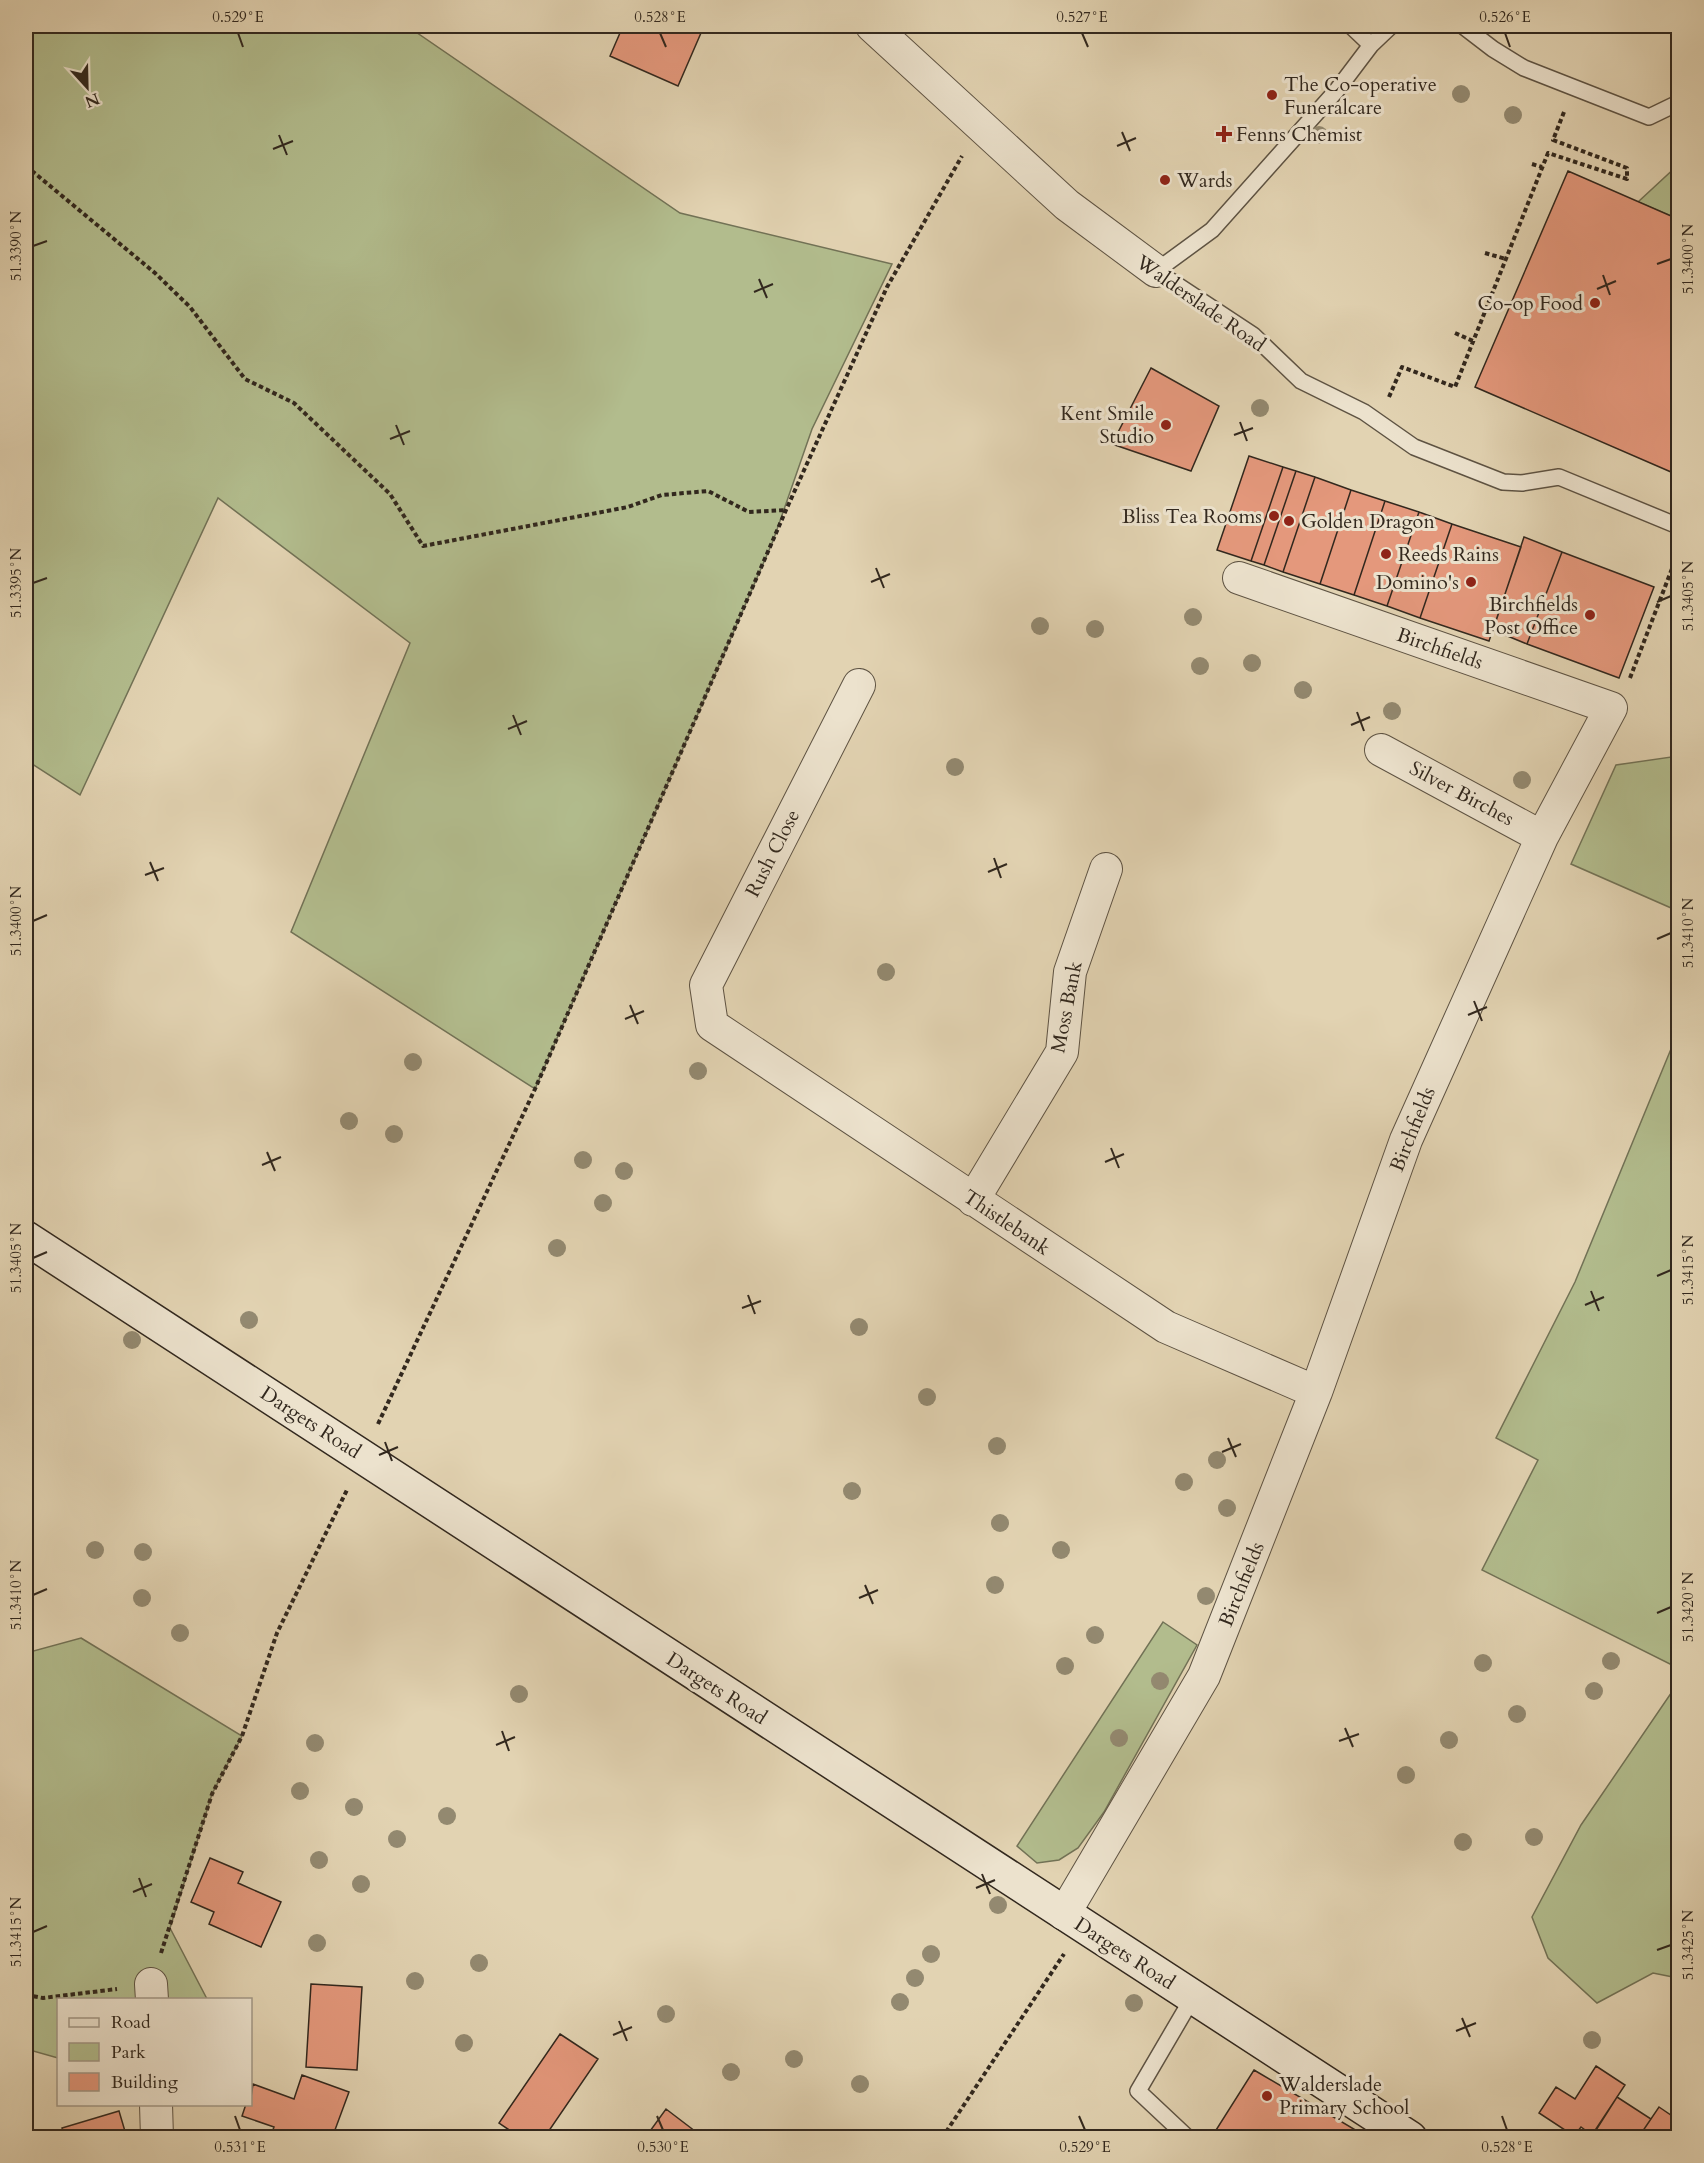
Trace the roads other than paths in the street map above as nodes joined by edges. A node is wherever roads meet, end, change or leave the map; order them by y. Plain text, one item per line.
1 (872, 26) edge
2 (1351, 26) edge
3 (1391, 26) edge
4 (1463, 26) edge
5 (1371, 45) junction
6 (1678, 103) edge
7 (1156, 271) junction
8 (1678, 526) edge
9 (1239, 578) dead end
10 (859, 685) dead end
11 (1381, 750) dead end
12 (1542, 837) junction
13 (1106, 869) dead end
14 (711, 1025) joint
15 (973, 1200) junction
16 (26, 1238) edge
17 (1316, 1392) junction
18 (1073, 1920) junction
19 (1192, 1997) junction
20 (156, 2106) edge
21 (1187, 2137) edge
22 (157, 2138) edge
23 (1410, 2138) edge

1 - 7 street, Walderslade Road
2 - 5 lane
3 - 5 lane
4 - 6 lane
5 - 7 lane
7 - 8 lane, Walderslade Road
9 - 12 street, Birchfields
10 - 14 street, Rush Close
11 - 12 street, Silver Birches
12 - 17 street, Birchfields
13 - 15 street, Moss Bank
14 - 15 street, Thistlebank
15 - 17 street, Thistlebank
16 - 18 street, Dargets Road
17 - 18 street, Birchfields
18 - 19 street, Dargets Road
19 - 21 lane
19 - 23 street, Dargets Road
20 - 22 street

